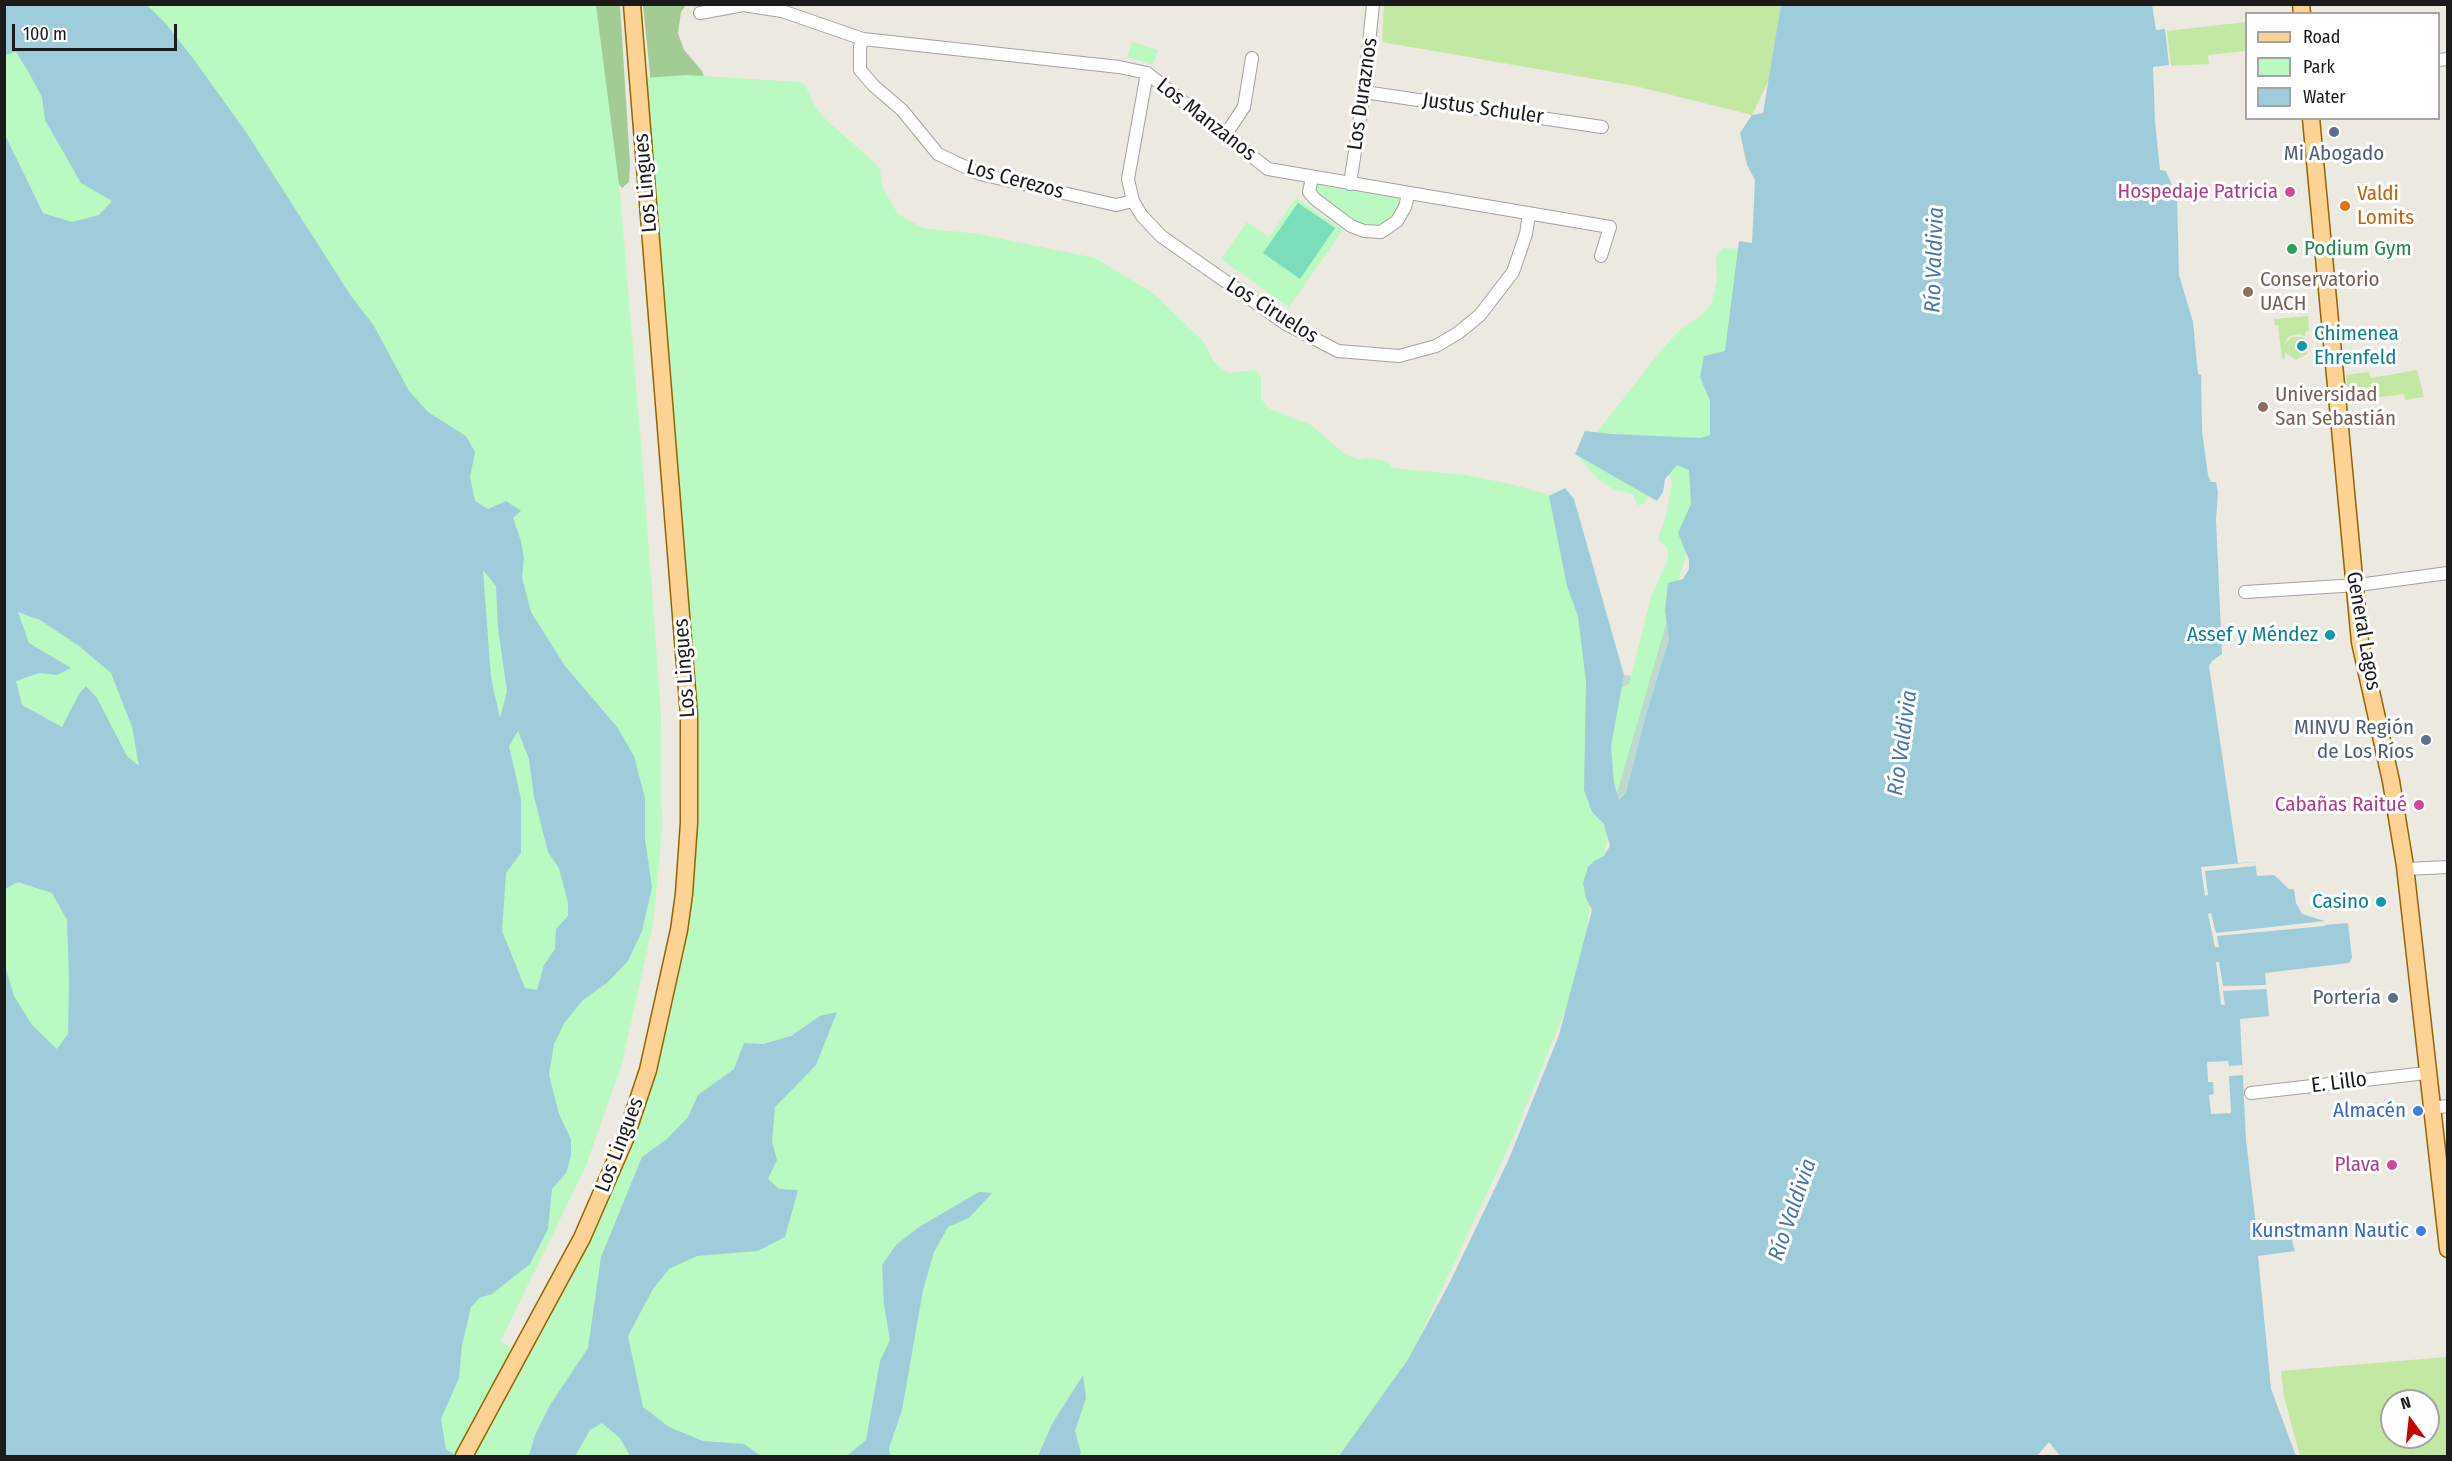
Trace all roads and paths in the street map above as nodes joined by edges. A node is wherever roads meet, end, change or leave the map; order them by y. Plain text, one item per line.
1 (632, 4) edge
2 (1373, 4) edge
3 (700, 13) dead end
4 (863, 39) junction
5 (1252, 58) dead end
6 (1147, 73) junction
7 (1364, 92) junction
8 (2311, 120) edge
9 (1602, 127) dead end
10 (1226, 134) junction
11 (1312, 178) junction
12 (1350, 184) junction
13 (1408, 195) junction
14 (1133, 201) junction
15 (1529, 214) junction
16 (1601, 256) dead end
17 (2448, 573) edge
18 (2353, 586) junction
19 (2245, 592) dead end
20 (2448, 867) edge
21 (2405, 869) junction
22 (2426, 1073) junction
23 (2251, 1093) dead end
24 (2439, 1107) edge
25 (2448, 1249) edge
26 (464, 1456) edge

1 - 26 main road, Los Lingues
2 - 7 street, Los Duraznos
3 - 4 street, Los Manzanos
4 - 6 street, Los Manzanos
4 - 14 street, Los Cerezos
5 - 10 street
6 - 10 street, Los Manzanos
6 - 14 street, Los Ciruelos
7 - 9 street, Justus Schuler
7 - 12 street, Los Duraznos
8 - 18 main road, General Lagos
10 - 11 street, Los Manzanos
11 - 12 street, Los Manzanos
11 - 13 street
12 - 13 street, Los Manzanos
13 - 15 street, Los Manzanos
14 - 15 street, Los Ciruelos
15 - 16 street, Los Manzanos
17 - 18 street
18 - 19 street
18 - 21 main road, General Lagos
20 - 21 street
21 - 22 main road, General Lagos
22 - 23 street, E. Lillo
22 - 24 main road, General Lagos
24 - 25 main road, General Lagos

